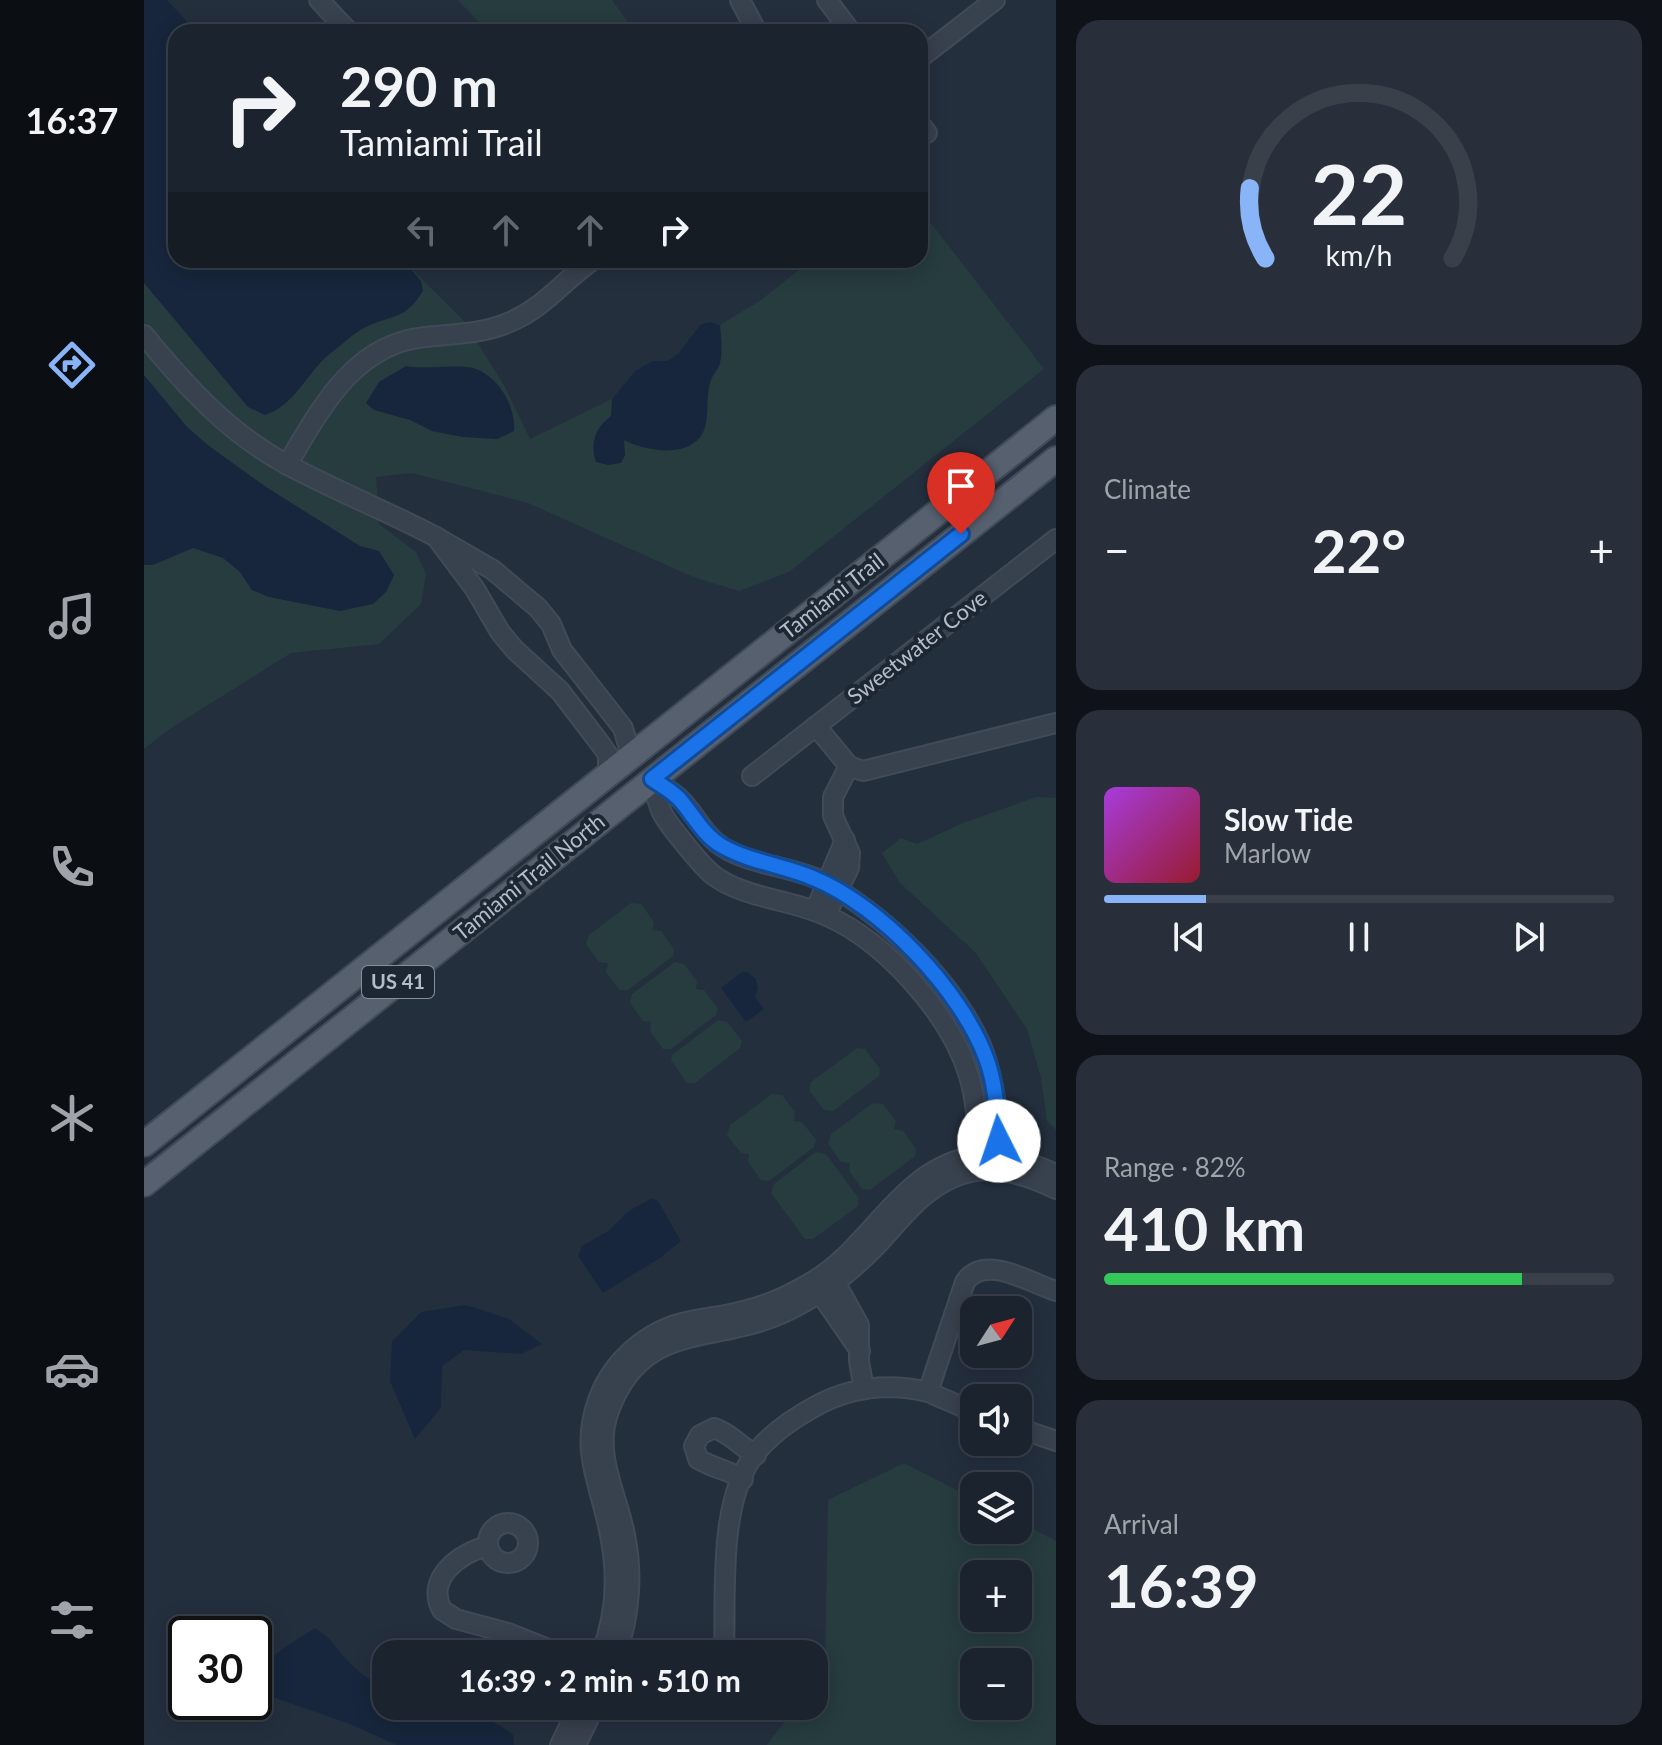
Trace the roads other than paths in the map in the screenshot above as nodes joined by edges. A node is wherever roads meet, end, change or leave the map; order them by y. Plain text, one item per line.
1 (319, 0) edge
2 (740, 0) edge
3 (827, 0) edge
4 (995, 0) edge
5 (342, 24) edge
6 (753, 24) edge
7 (845, 24) edge
8 (928, 52) edge
9 (566, 268) edge
10 (144, 335) edge
11 (1056, 418) edge
12 (1056, 459) edge
13 (287, 465) junction
14 (436, 537) junction
15 (1056, 539) edge
16 (761, 653) junction
17 (1056, 723) edge
18 (816, 726) junction
19 (631, 755) junction
20 (849, 766) junction
21 (608, 773) junction
22 (752, 776) dead end
23 (652, 779) junction
24 (832, 887) junction
25 (511, 892) junction
26 (821, 913) junction
27 (327, 998) junction
28 (176, 1118) junction
29 (198, 1142) junction
30 (144, 1144) edge
31 (977, 1163) junction
32 (1000, 1163) junction
33 (144, 1165) edge
34 (1056, 1174) edge
35 (144, 1184) edge
36 (1056, 1189) edge
37 (824, 1282) junction
38 (1056, 1291) edge
39 (864, 1389) junction
40 (928, 1392) junction
41 (960, 1406) edge
42 (1032, 1433) edge
43 (1056, 1441) edge
44 (756, 1455) junction
45 (743, 1479) junction
46 (488, 1546) dead end
47 (528, 1640) edge
48 (605, 1640) edge
49 (620, 1640) edge
50 (725, 1640) edge
51 (572, 1720) edge
52 (588, 1720) edge
53 (560, 1745) edge
54 (576, 1745) edge

1 - 5 street
2 - 6 street
3 - 7 street
4 - 8 street
9 - 13 street
10 - 13 street
11 - 16 main road, Tamiami Trail / US 41
12 - 23 main road, Tamiami Trail / US 41
13 - 14 street
14 - 19 street
14 - 21 street
15 - 18 street, Sweetwater Cove
16 - 19 main road, Tamiami Trail / US 41
16 - 23 main road
17 - 20 street
18 - 20 street
18 - 22 street, Sweetwater Cove
19 - 21 main road, Tamiami Trail / US 41
19 - 25 main road
20 - 24 street
21 - 27 main road, Tamiami Trail North / US 41
23 - 24 street
23 - 25 main road, Tamiami Trail North / US 41
23 - 26 street
24 - 26 street
24 - 32 street
25 - 29 main road, Tamiami Trail North / US 41
26 - 31 street
27 - 28 main road, Tamiami Trail North / US 41
27 - 29 main road
28 - 30 main road, Tamiami Trail North / US 41
28 - 33 main road
29 - 35 main road, Tamiami Trail North / US 41
31 - 32 street
31 - 37 street
32 - 34 street
32 - 36 street
37 - 39 street
37 - 48 street
37 - 49 street
38 - 40 street
39 - 40 street
39 - 44 street
40 - 41 street
42 - 43 street
44 - 45 street
44 - 45 street
45 - 50 street
46 - 47 street
51 - 53 street
52 - 54 street

